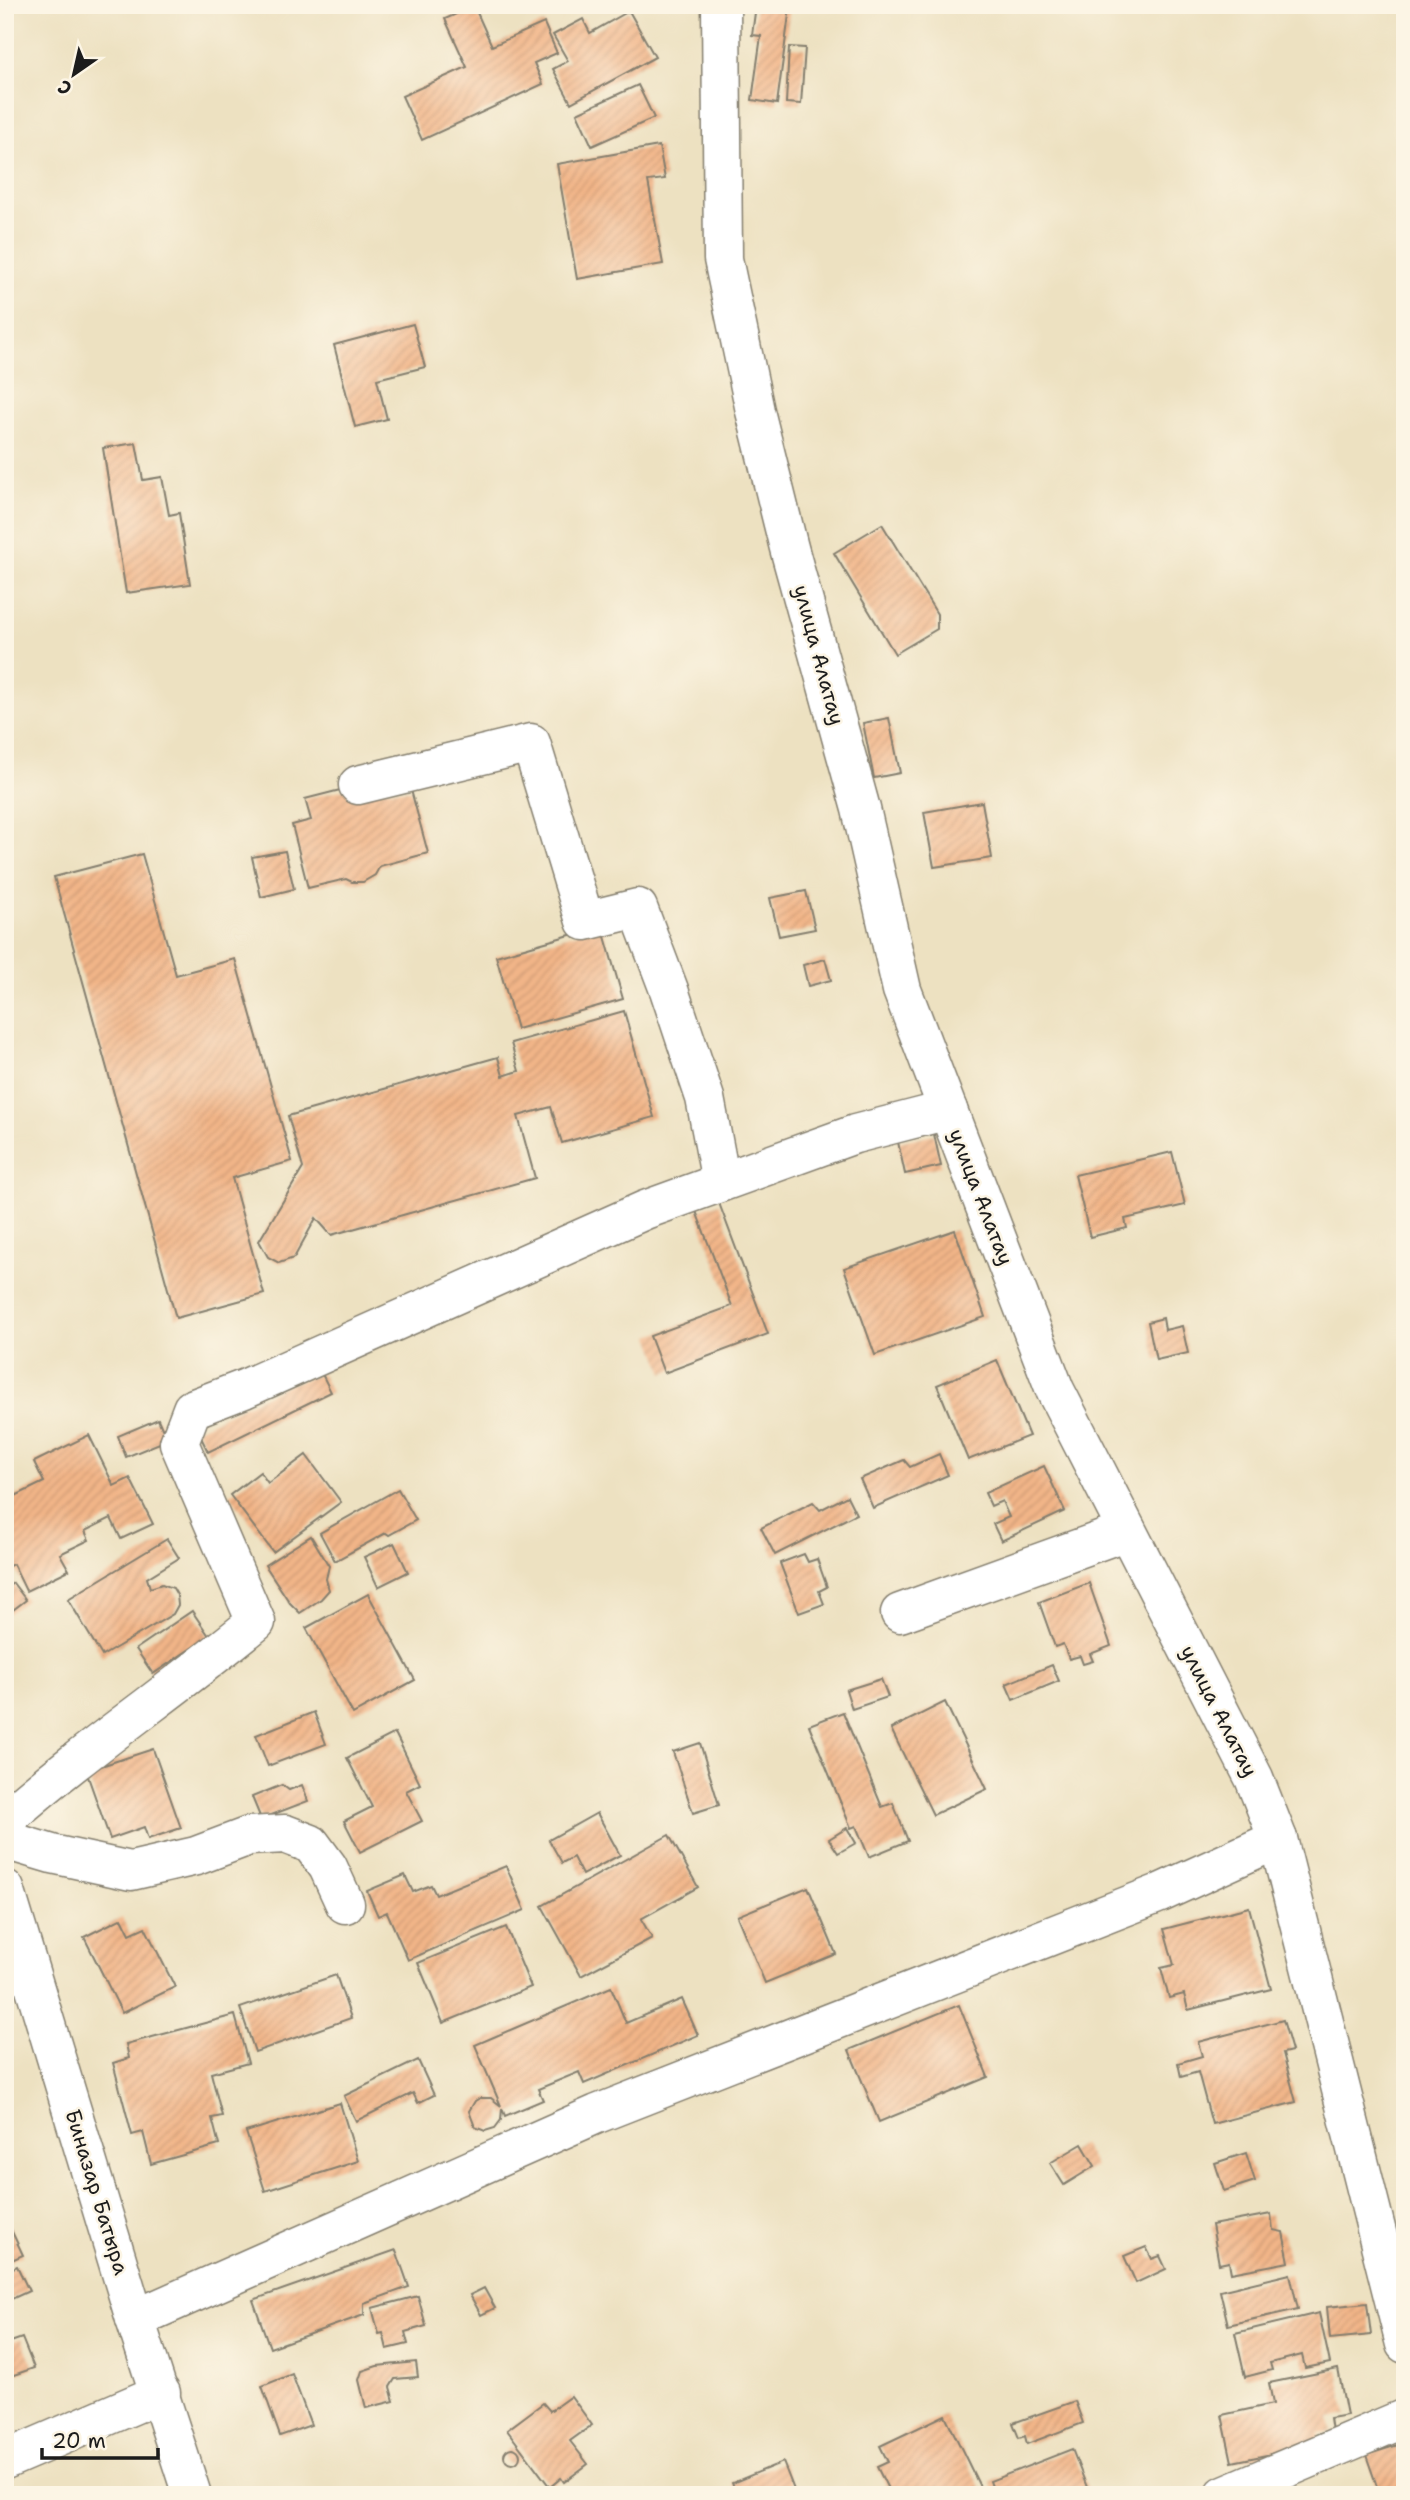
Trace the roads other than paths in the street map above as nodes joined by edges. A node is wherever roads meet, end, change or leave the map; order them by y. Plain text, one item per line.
1 (721, 5) edge
2 (358, 785) dead end
3 (947, 1110) junction
4 (721, 1182) junction
5 (1127, 1531) junction
6 (900, 1613) dead end
7 (5, 1820) edge
8 (1278, 1839) junction
9 (5, 1840) edge
10 (5, 1889) edge
11 (345, 1904) dead end
12 (135, 2319) junction
13 (1405, 2344) edge
14 (161, 2393) junction
15 (1405, 2418) edge
16 (5, 2460) edge
17 (192, 2495) edge
18 (1224, 2495) edge

1 - 3 street, улица Алатау
2 - 4 street
3 - 4 street
3 - 5 street, улица Алатау
4 - 7 street
5 - 6 street
5 - 8 street, улица Алатау
8 - 12 street
8 - 13 street, улица Алатау
9 - 11 street
10 - 12 street, Биназар Батыра
12 - 14 street, Биназар Батыра
14 - 16 street
14 - 17 street, Биназар Батыра
15 - 18 street

